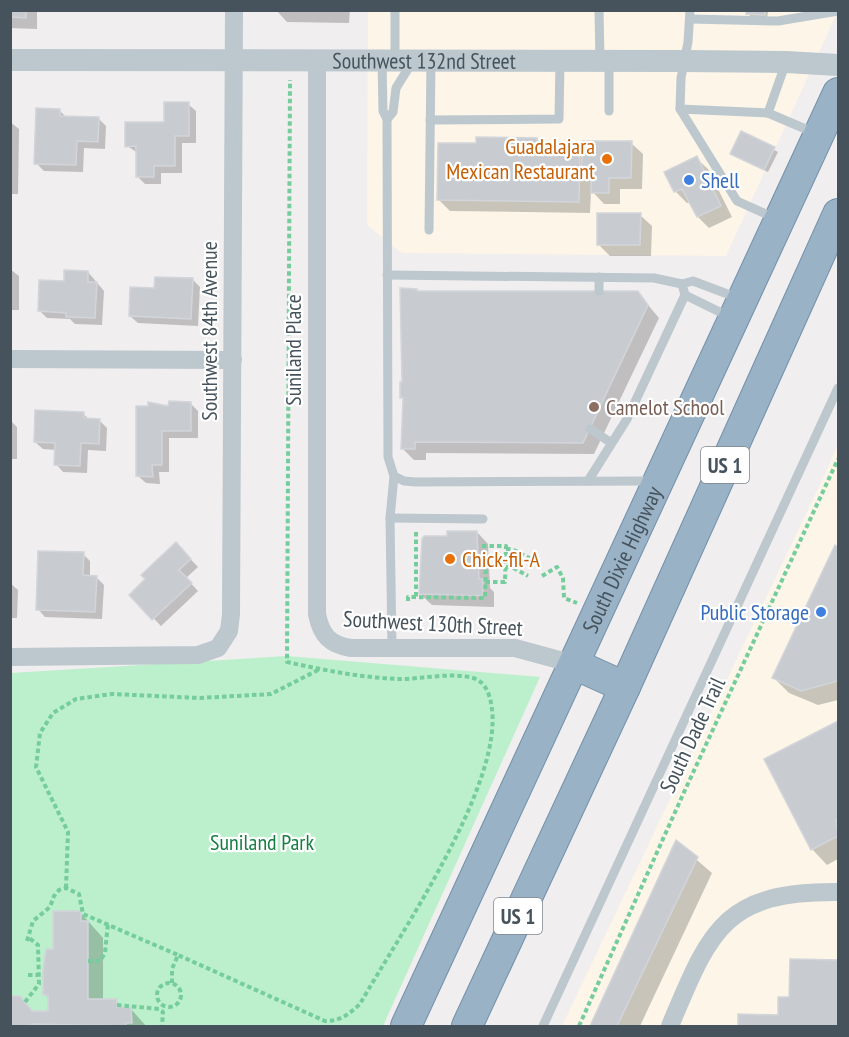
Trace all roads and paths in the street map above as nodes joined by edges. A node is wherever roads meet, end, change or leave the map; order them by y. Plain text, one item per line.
1 (234, 10) edge
2 (395, 10) edge
3 (599, 10) edge
4 (768, 10) edge
5 (838, 11) edge
6 (690, 15) edge
7 (778, 21) junction
8 (10, 60) edge
9 (233, 60) junction
10 (317, 60) junction
11 (405, 61) junction
12 (560, 61) junction
13 (605, 61) junction
14 (683, 61) junction
15 (786, 62) junction
16 (838, 65) edge
17 (296, 80) dead end
18 (838, 93) edge
19 (680, 109) junction
20 (609, 111) dead end
21 (768, 113) junction
22 (387, 119) junction
23 (430, 120) junction
24 (819, 135) junction
25 (838, 214) edge
26 (780, 220) junction
27 (429, 230) dead end
28 (387, 275) junction
29 (599, 277) junction
30 (682, 284) junction
31 (599, 291) dead end
32 (685, 295) junction
33 (739, 309) junction
34 (10, 358) edge
35 (233, 360) junction
36 (838, 388) edge
37 (590, 429) dead end
38 (610, 442) junction
39 (838, 459) edge
40 (394, 476) junction
41 (588, 481) junction
42 (659, 481) junction
43 (390, 518) junction
44 (483, 519) dead end
45 (412, 526) dead end
46 (482, 546) dead end
47 (506, 549) junction
48 (486, 556) dead end
49 (535, 561) dead end
50 (506, 567) junction
51 (528, 576) dead end
52 (542, 576) dead end
53 (485, 582) junction
54 (416, 597) junction
55 (408, 601) dead end
56 (577, 603) dead end
57 (326, 638) joint
58 (392, 647) junction
59 (10, 657) edge
60 (574, 664) junction
61 (320, 669) junction
62 (625, 687) junction
63 (66, 888) junction
64 (838, 892) edge
65 (108, 923) junction
66 (178, 955) junction
67 (88, 961) dead end
68 (28, 975) dead end
69 (38, 975) junction
70 (172, 983) junction
71 (25, 1002) dead end
72 (162, 1004) junction
73 (117, 1005) dead end
74 (159, 1009) junction
75 (162, 1026) edge
76 (406, 1026) edge
77 (467, 1026) edge
78 (543, 1026) edge
79 (579, 1026) edge
80 (670, 1026) edge

1 - 9 street, Southwest 84th Avenue
2 - 11 lane
3 - 13 lane
4 - 7 lane
5 - 7 lane
6 - 7 lane
6 - 14 lane
8 - 9 street, Southwest 132nd Street
9 - 10 street, Southwest 132nd Street
9 - 35 street, Southwest 84th Avenue
10 - 11 street, Southwest 132nd Street
10 - 57 street, Suniland Place
11 - 12 street, Southwest 132nd Street
11 - 22 lane
11 - 22 lane
11 - 23 lane
12 - 13 street, Southwest 132nd Street
12 - 23 lane
13 - 14 street, Southwest 132nd Street
13 - 20 lane
14 - 15 street, Southwest 132nd Street
14 - 19 lane
15 - 16 street, Southwest 132nd Street
15 - 21 lane
17 - 61 path
18 - 24 highway, South Dixie Highway / US 1
19 - 21 lane
19 - 26 lane
21 - 24 lane
22 - 28 lane
23 - 27 lane
24 - 26 highway, South Dixie Highway / US 1
25 - 62 highway, US 1
26 - 33 highway, South Dixie Highway / US 1
28 - 29 lane
28 - 40 lane
29 - 30 lane
29 - 31 lane
30 - 32 lane
30 - 33 lane
32 - 33 lane
32 - 38 lane
33 - 42 highway, South Dixie Highway / US 1
34 - 35 street
35 - 59 street, Southwest 84th Avenue
36 - 78 lane
37 - 38 lane
38 - 41 lane
39 - 79 path, South Dade Trail
40 - 41 lane
40 - 43 lane
41 - 42 lane
42 - 60 highway, South Dixie Highway / US 1
43 - 44 lane
43 - 58 lane
45 - 54 path
46 - 47 path
47 - 49 path
47 - 50 path
48 - 53 path
50 - 51 path
50 - 53 path
52 - 56 path
53 - 54 path
54 - 55 path
57 - 58 street, Southwest 130th Street
58 - 60 street, Southwest 130th Street
60 - 62 highway
60 - 76 highway, South Dixie Highway / US 1
61 - 63 path
61 - 66 path
62 - 77 highway, US 1
63 - 65 path
63 - 69 path
64 - 80 street
65 - 66 path
65 - 67 path
66 - 70 path
68 - 69 path
69 - 71 path
70 - 72 path
70 - 72 path
72 - 74 path
73 - 74 path
74 - 75 path

